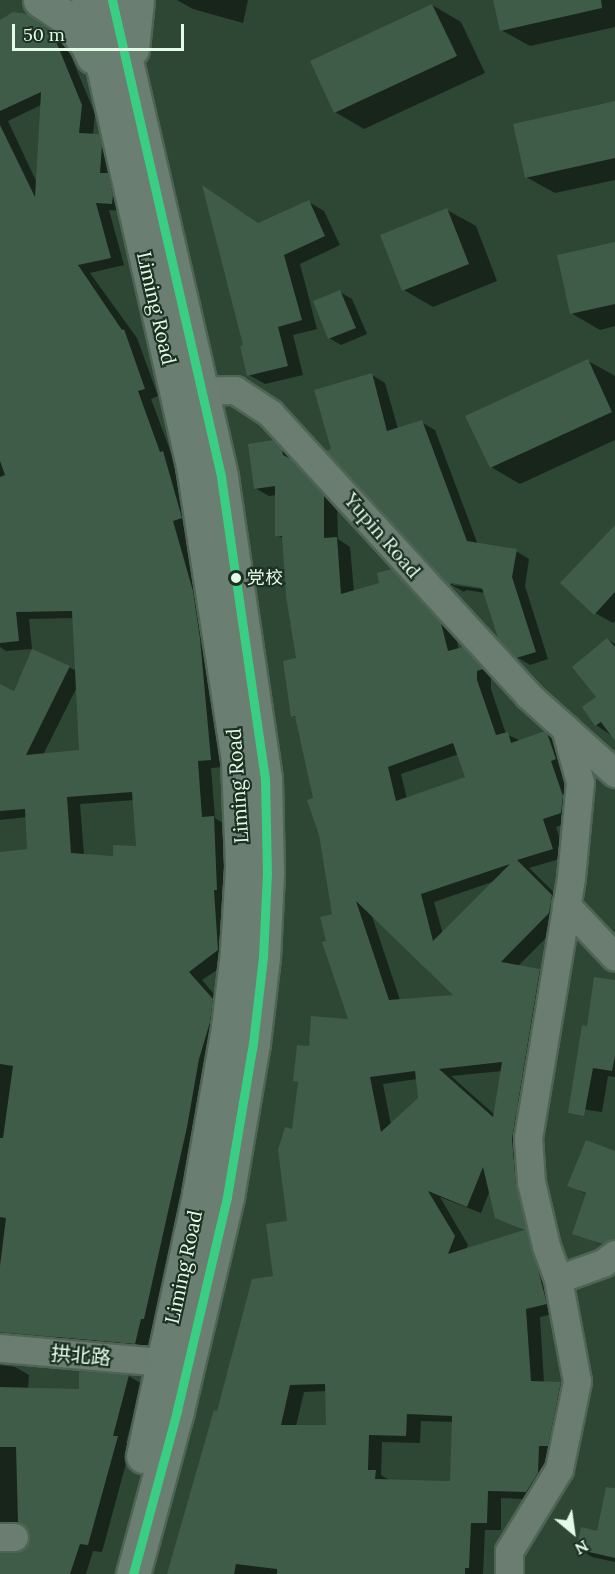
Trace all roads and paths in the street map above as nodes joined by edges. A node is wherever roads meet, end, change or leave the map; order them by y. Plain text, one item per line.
1 (40, 0) edge
2 (88, 0) edge
3 (112, 0) edge
4 (137, 0) edge
5 (119, 86) junction
6 (189, 391) junction
7 (565, 729) junction
8 (615, 772) edge
9 (566, 905) junction
10 (615, 957) edge
11 (615, 1254) edge
12 (558, 1279) junction
13 (0, 1348) edge
14 (162, 1362) junction
15 (111, 1574) edge
16 (133, 1574) edge
17 (510, 1574) edge

1 - 5 street
2 - 5 street, Liming Road
3 - 5 street, Liming Road
4 - 5 street
5 - 6 street, Liming Road
6 - 7 street, Yupin Road
6 - 14 street, Liming Road
6 - 16 street, Liming Road
7 - 8 street, Yupin Road
7 - 9 street
9 - 10 street
9 - 12 street
11 - 12 street
12 - 17 street
13 - 14 street, 拱北路
14 - 15 street, Liming Road

